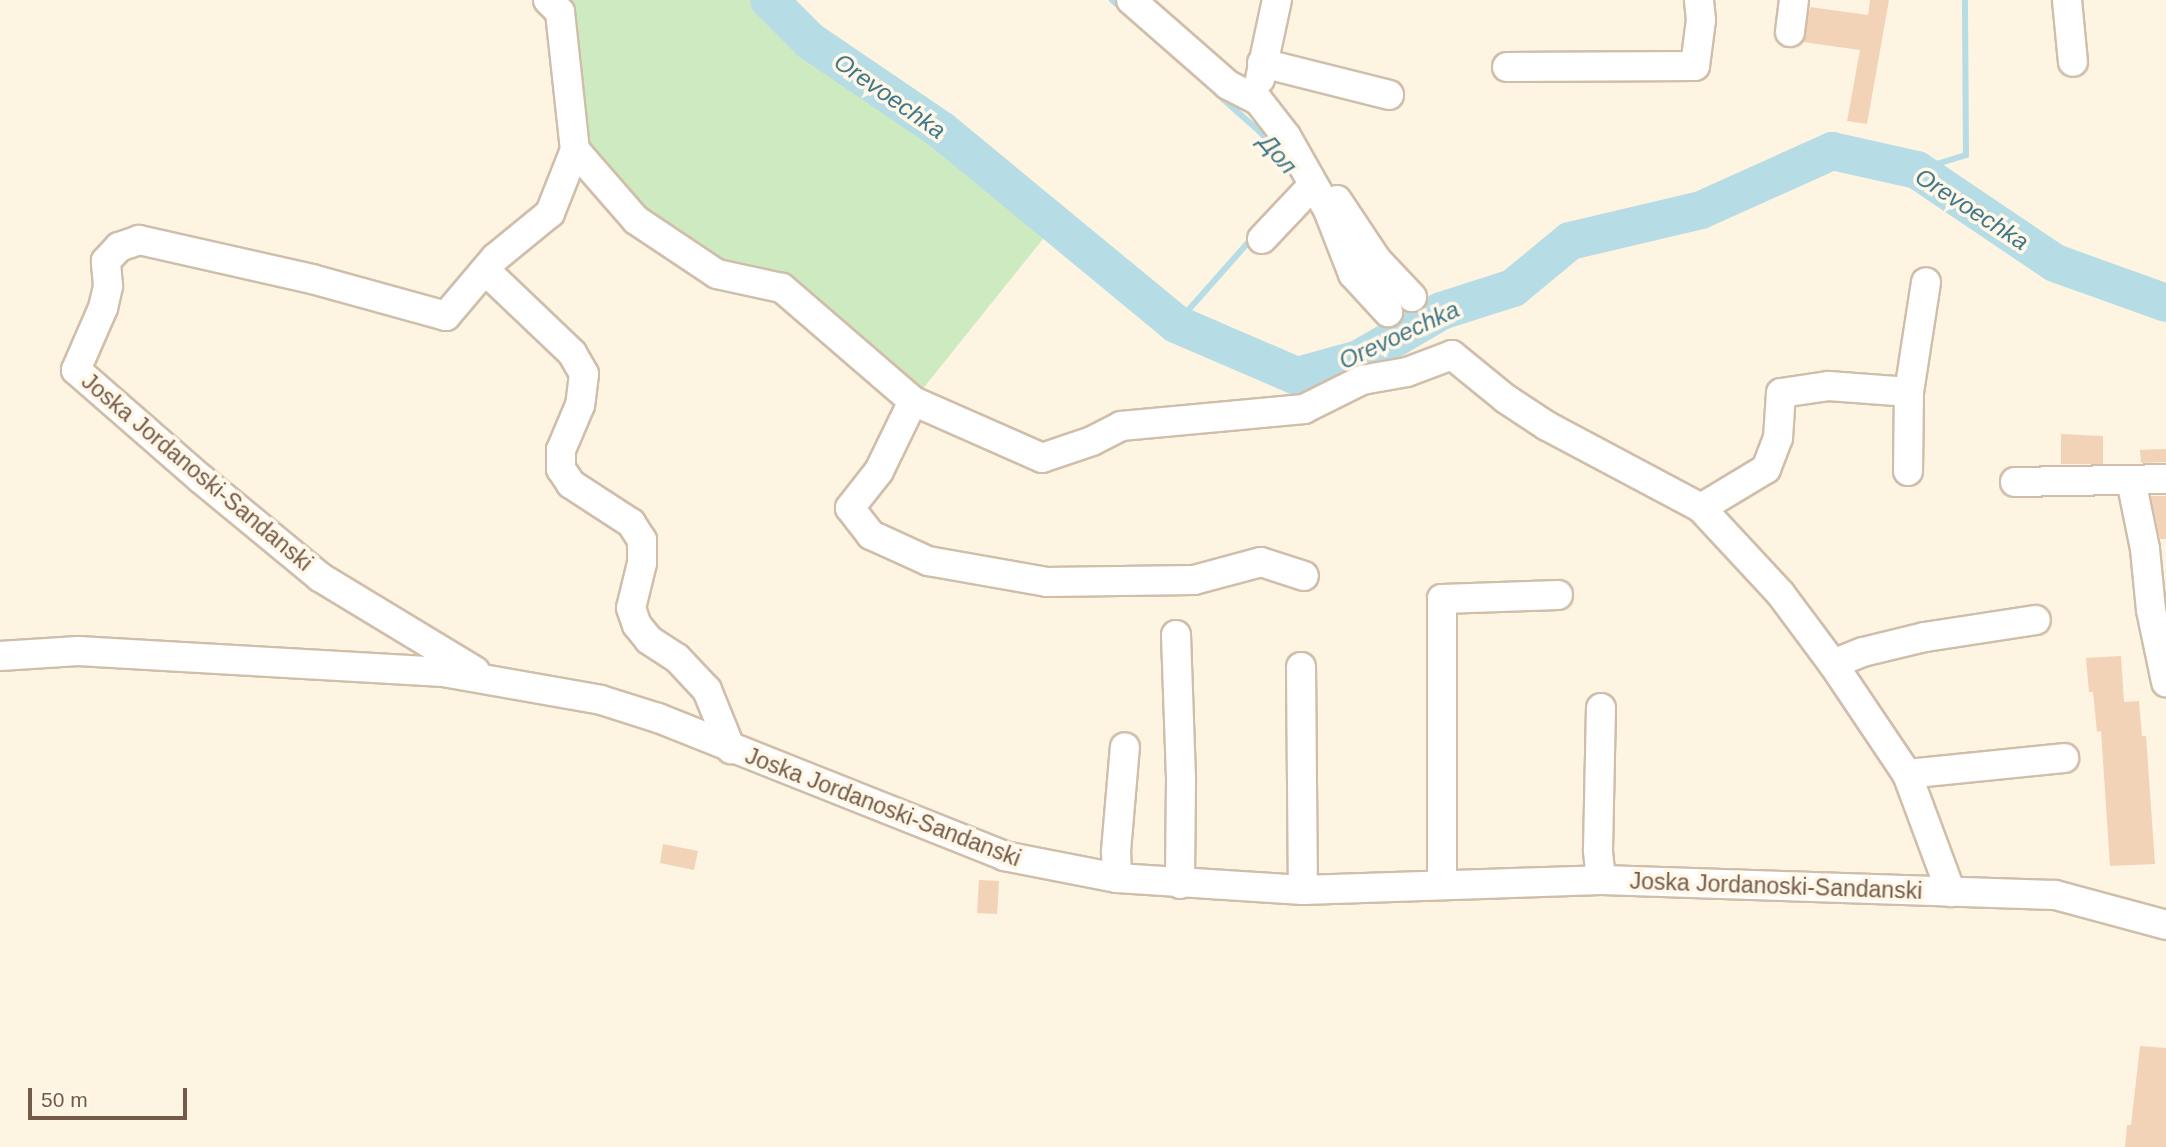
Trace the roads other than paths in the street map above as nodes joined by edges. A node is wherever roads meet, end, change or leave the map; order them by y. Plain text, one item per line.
1 (548, 0) edge
2 (1131, 0) edge
3 (1277, 0) edge
4 (1699, 0) edge
5 (1794, 0) edge
6 (2067, 0) edge
7 (1790, 33) dead end
8 (2073, 62) dead end
9 (1262, 63) junction
10 (1507, 67) dead end
11 (1389, 95) dead end
12 (1258, 100) junction
13 (1286, 136) junction
14 (575, 150) junction
15 (1313, 185) junction
16 (1262, 239) dead end
17 (486, 271) junction
18 (1926, 282) dead end
19 (1412, 297) dead end
20 (1388, 312) dead end
21 (1909, 392) junction
22 (913, 401) junction
23 (1908, 471) dead end
24 (2166, 479) edge
25 (2131, 480) junction
26 (2015, 482) dead end
27 (1701, 508) junction
28 (2155, 548) edge
29 (1304, 576) dead end
30 (1558, 595) dead end
31 (2158, 609) edge
32 (2036, 620) dead end
33 (1176, 635) dead end
34 (0, 656) edge
35 (1833, 664) junction
36 (1301, 667) dead end
37 (483, 677) junction
38 (2166, 681) edge
39 (1601, 708) dead end
40 (1125, 747) dead end
41 (731, 750) junction
42 (2064, 758) dead end
43 (1907, 775) junction
44 (1117, 877) junction
45 (1601, 880) junction
46 (1180, 884) junction
47 (1442, 886) junction
48 (1303, 890) junction
49 (1951, 892) junction
50 (2166, 925) edge

1 - 14 street, Joska Jordanoski-Sandanski
2 - 12 street
3 - 9 street
4 - 10 street
5 - 7 street
6 - 8 street
9 - 11 street
9 - 12 street
12 - 13 street
13 - 15 street
13 - 19 street
14 - 17 street, Joska Jordanoski-Sandanski
14 - 22 street, Joska Jordanoski-Sandanski
15 - 16 street
15 - 20 street
17 - 37 street, Joska Jordanoski-Sandanski
17 - 41 street, Joska Jordanoski-Sandanski
18 - 21 street
21 - 23 street
21 - 27 street
22 - 27 street, Joska Jordanoski-Sandanski
22 - 29 street
24 - 25 street
25 - 26 street
25 - 28 street
27 - 35 street, Joska Jordanoski-Sandanski
28 - 31 street
30 - 47 street
31 - 38 street
32 - 35 street
33 - 46 street
34 - 37 street, Joska Jordanoski-Sandanski
35 - 43 street, Joska Jordanoski-Sandanski
36 - 48 street
37 - 41 street, Joska Jordanoski-Sandanski
39 - 45 street, Joska Jordanoski-Sandanski
40 - 44 street
41 - 44 street, Joska Jordanoski-Sandanski
42 - 43 street
43 - 49 street, Joska Jordanoski-Sandanski
44 - 46 street, Joska Jordanoski-Sandanski
45 - 47 street, Joska Jordanoski-Sandanski
45 - 49 street, Joska Jordanoski-Sandanski
46 - 48 street, Joska Jordanoski-Sandanski
47 - 48 street, Joska Jordanoski-Sandanski
49 - 50 street, Joska Jordanoski-Sandanski

